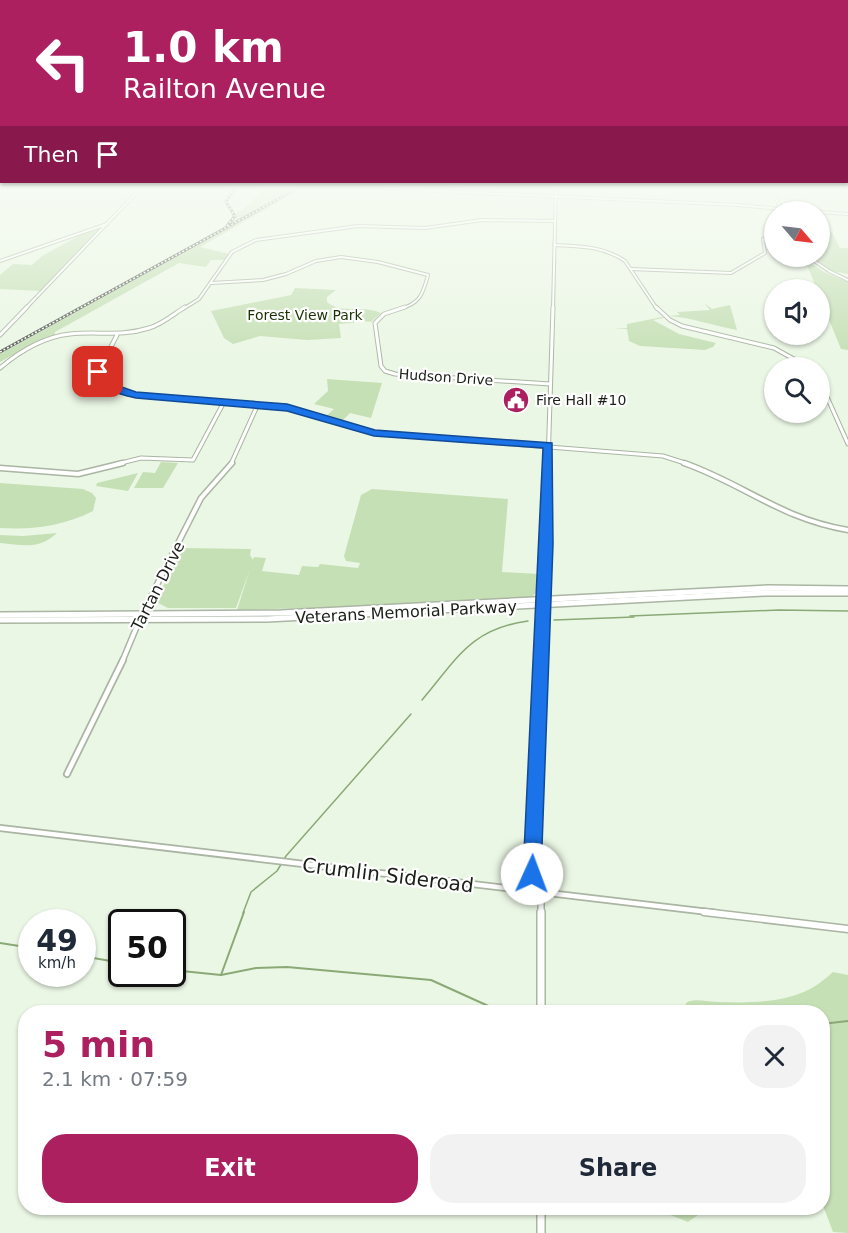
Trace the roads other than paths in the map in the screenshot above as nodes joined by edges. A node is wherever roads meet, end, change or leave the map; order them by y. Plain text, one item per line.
1 (48, 244) edge
2 (88, 244) edge
3 (246, 244) edge
4 (554, 245) joint
5 (764, 254) edge
6 (0, 261) edge
7 (822, 267) edge
8 (631, 269) junction
9 (848, 280) edge
10 (211, 283) junction
11 (0, 335) edge
12 (117, 335) junction
13 (794, 357) edge
14 (0, 368) edge
15 (550, 384) junction
16 (224, 402) junction
17 (258, 404) junction
18 (830, 404) edge
19 (848, 444) edge
20 (548, 446) junction
21 (0, 468) edge
22 (848, 530) edge
23 (848, 589) edge
24 (848, 594) edge
25 (543, 603) junction
26 (0, 615) edge
27 (141, 617) junction
28 (0, 620) edge
29 (67, 774) dead end
30 (0, 828) edge
31 (539, 893) junction
32 (848, 929) edge
33 (541, 1005) edge
34 (541, 1215) edge
35 (541, 1233) edge

1 - 6 street
2 - 11 main road
3 - 10 street
4 - 8 street
4 - 15 main road
5 - 8 street
7 - 9 street
8 - 13 street
10 - 12 street
10 - 15 street, Hudson Drive
12 - 14 street
12 - 16 street
15 - 20 main road
16 - 17 street
16 - 21 street
17 - 20 street
17 - 27 street, Tartan Drive
18 - 19 street
20 - 22 street
20 - 25 main road
23 - 25 highway, Veterans Memorial Parkway
24 - 25 highway, Veterans Memorial Parkway
25 - 27 highway, Veterans Memorial Parkway
25 - 31 main road
26 - 27 highway, Veterans Memorial Parkway
27 - 28 highway, Veterans Memorial Parkway
27 - 29 street, Tartan Drive
30 - 31 street, Crumlin Sideroad
31 - 32 street, Crumlin Sideroad
31 - 33 main road
34 - 35 main road

